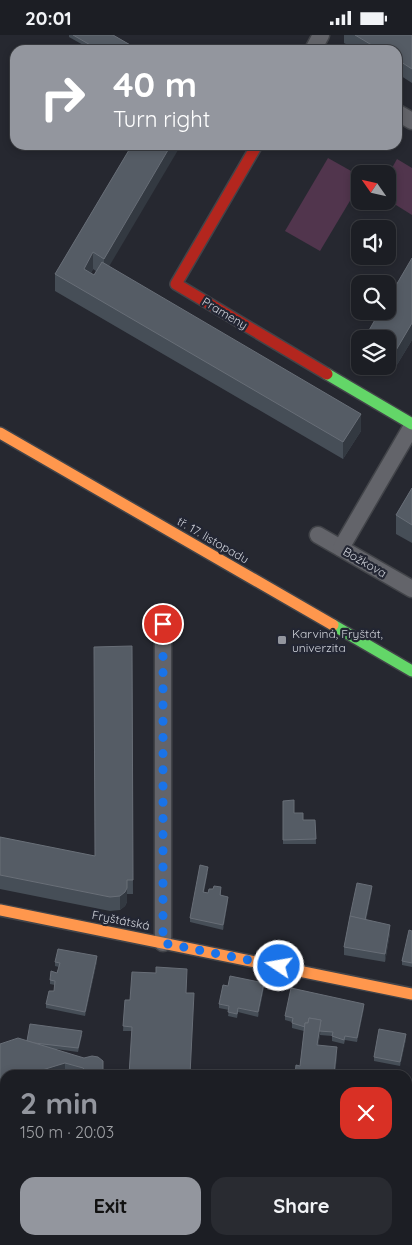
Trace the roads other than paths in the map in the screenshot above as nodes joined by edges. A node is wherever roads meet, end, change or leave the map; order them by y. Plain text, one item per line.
1 (254, 150) edge
2 (412, 425) edge
3 (0, 433) edge
4 (318, 535) dead end
5 (341, 548) junction
6 (412, 589) edge
7 (163, 624) dead end
8 (412, 671) edge
9 (0, 910) edge
10 (163, 943) junction
11 (412, 994) edge

1 - 2 street, Prameny
2 - 5 street, Prameny
3 - 8 street, tř. 17. listopadu
4 - 5 street, Božkova
5 - 6 street, Božkova
7 - 10 street
9 - 10 street, Fryštátská
10 - 11 street, Fryštátská

